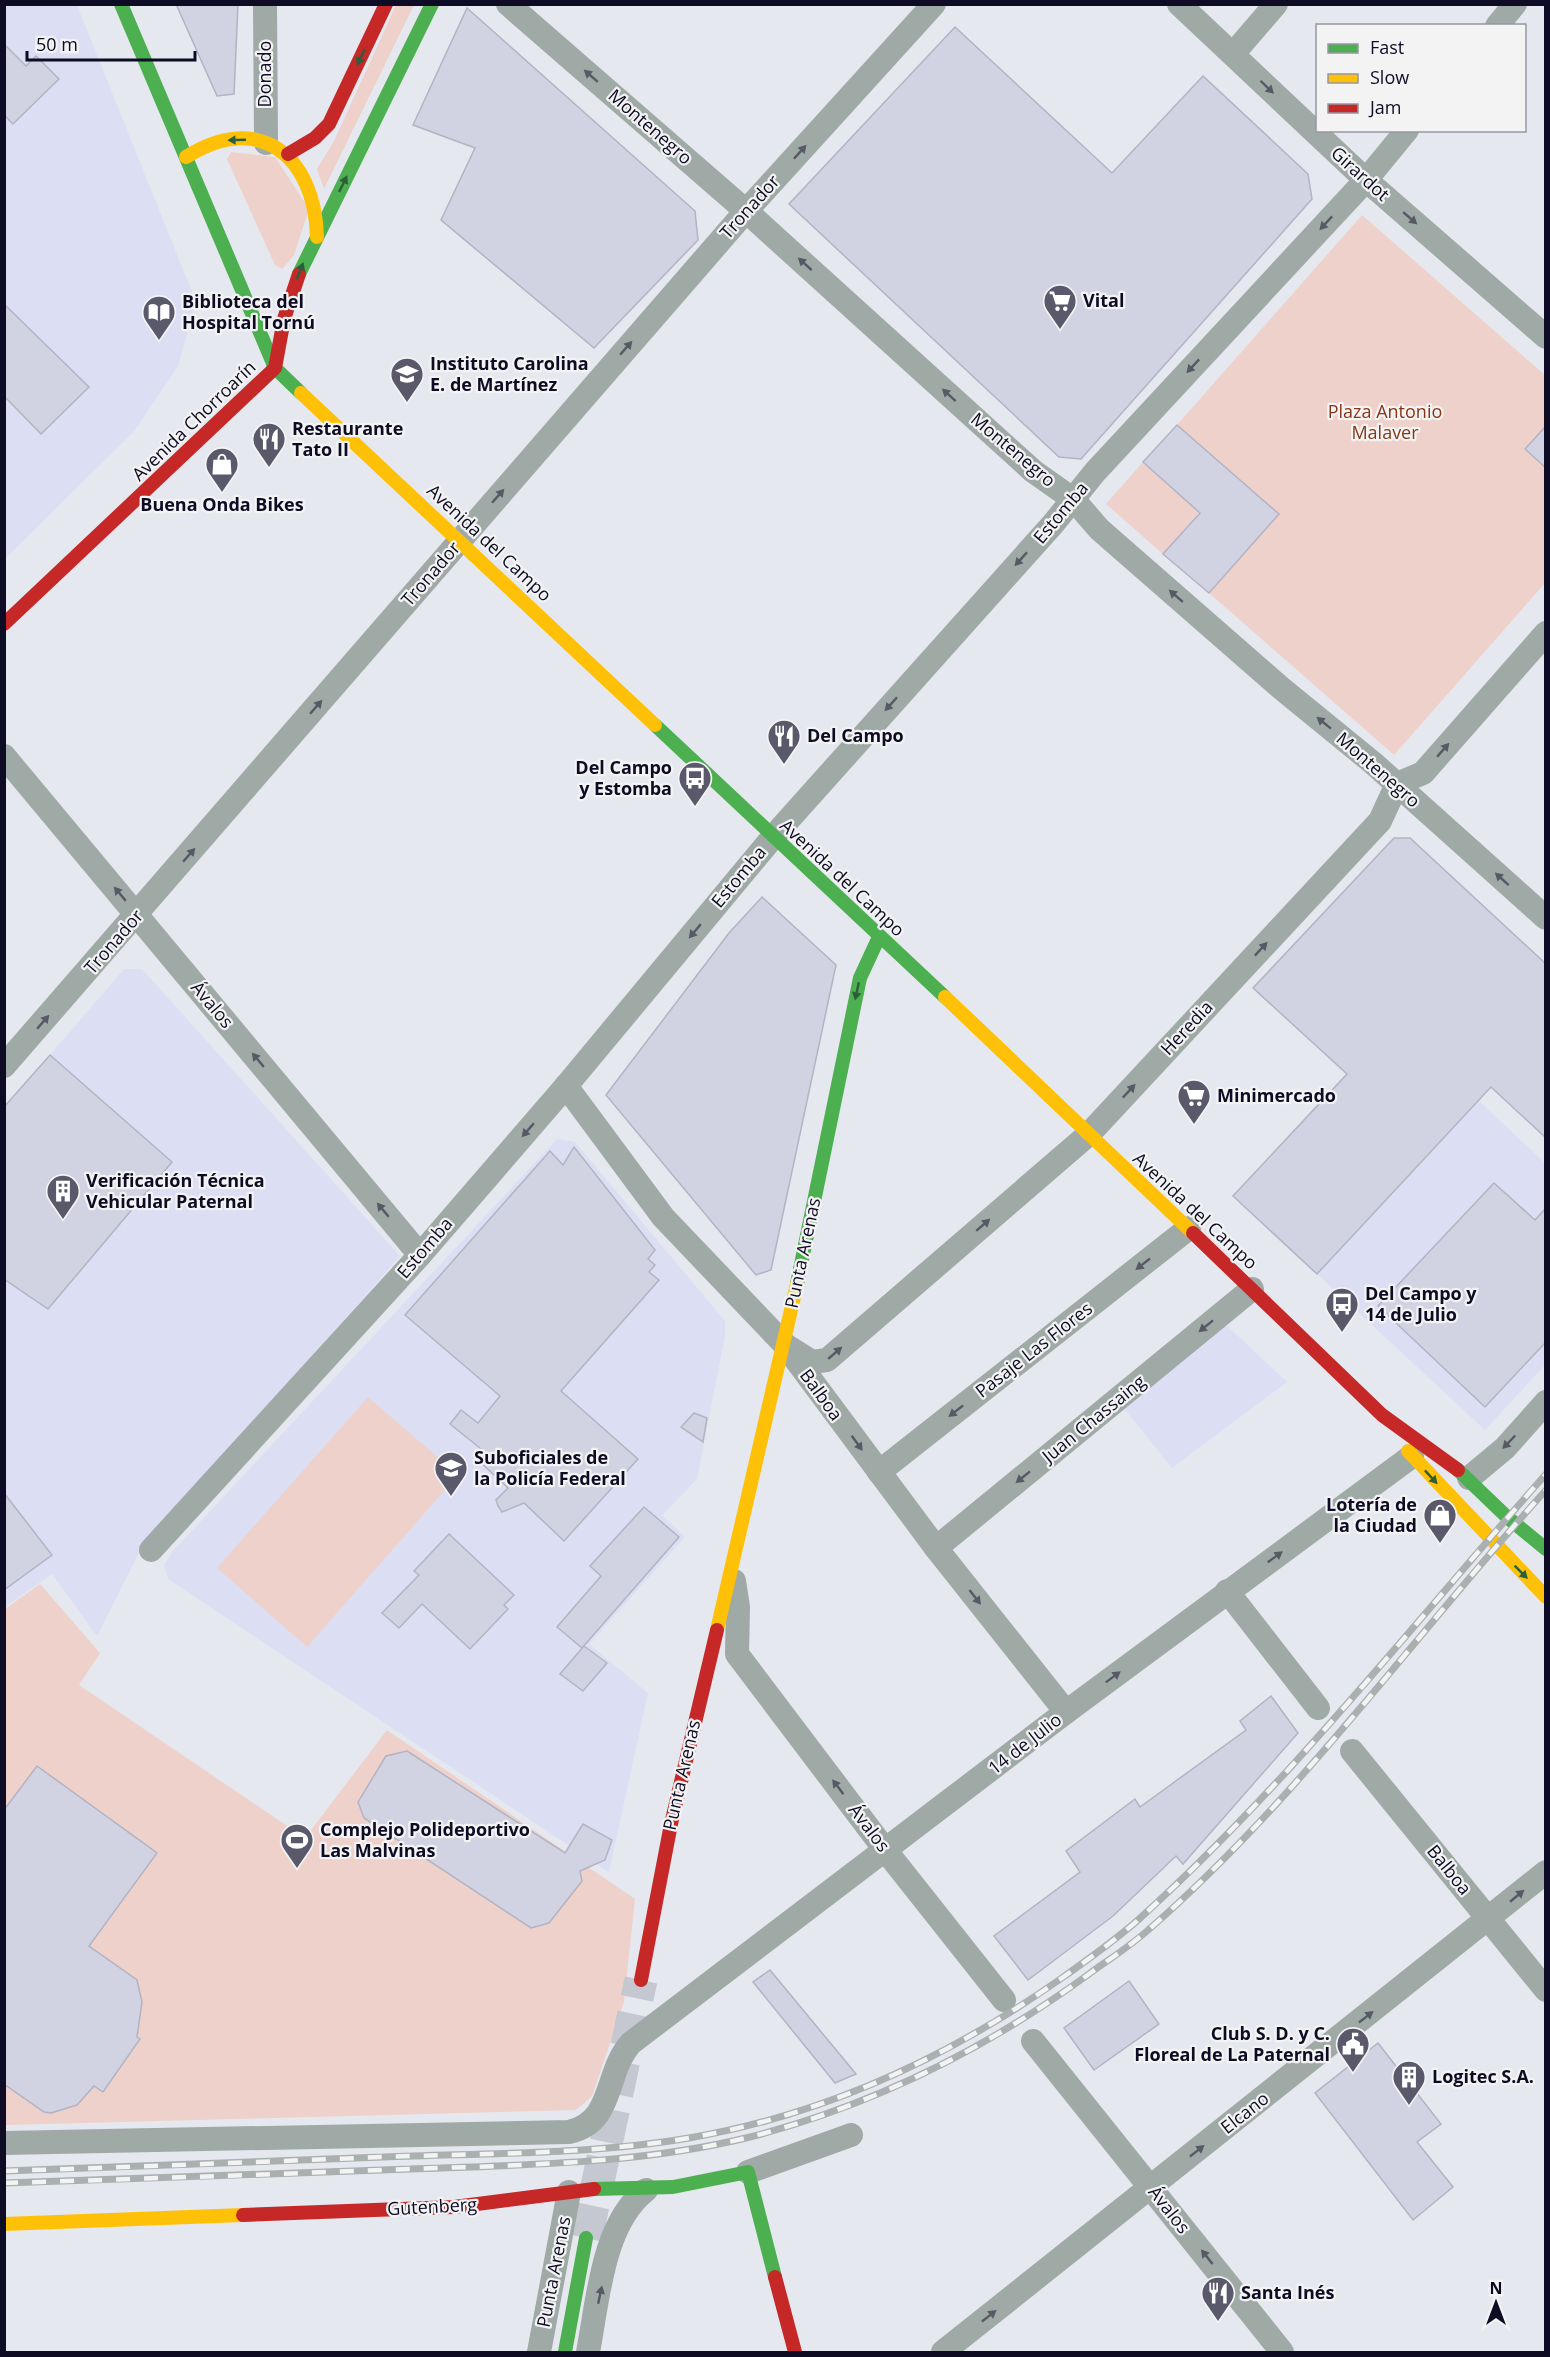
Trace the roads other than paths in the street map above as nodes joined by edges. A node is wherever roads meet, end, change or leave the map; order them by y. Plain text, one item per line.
1 (121, 4) edge
2 (265, 4) edge
3 (386, 4) edge
4 (432, 4) edge
5 (508, 4) edge
6 (934, 4) edge
7 (1179, 4) edge
8 (1275, 4) edge
9 (1515, 4) edge
10 (1499, 24) edge
11 (1233, 54) junction
12 (1405, 132) edge
13 (266, 142) junction
14 (288, 154) junction
15 (186, 157) junction
16 (1366, 180) junction
17 (746, 211) junction
18 (317, 237) junction
19 (1545, 337) edge
20 (275, 368) junction
21 (1074, 500) junction
22 (460, 540) junction
23 (4, 624) edge
24 (1545, 633) edge
25 (4, 756) edge
26 (1397, 784) junction
27 (772, 837) junction
28 (137, 916) junction
29 (1545, 918) edge
30 (879, 937) junction
31 (4, 1066) edge
32 (566, 1086) junction
33 (1089, 1134) junction
34 (1189, 1228) junction
35 (420, 1255) junction
36 (1252, 1289) junction
37 (784, 1345) junction
38 (1545, 1402) edge
39 (1382, 1415) junction
40 (1412, 1456) junction
41 (879, 1472) junction
42 (1469, 1478) junction
43 (1515, 1524) junction
44 (1539, 1524) dead end
45 (936, 1548) junction
46 (1545, 1549) edge
47 (151, 1550) dead end
48 (732, 1571) junction
49 (1227, 1591) junction
50 (1545, 1597) edge
51 (737, 1654) joint
52 (1318, 1708) dead end
53 (1066, 1712) junction
54 (1352, 1751) dead end
55 (886, 1851) junction
56 (1545, 1872) edge
57 (1489, 1920) junction
58 (641, 1980) tunnel mouth
59 (1545, 1990) edge
60 (1004, 2000) dead end
61 (1033, 2041) dead end
62 (851, 2135) dead end
63 (4, 2143) edge
64 (748, 2172) junction
65 (1151, 2187) junction
66 (646, 2190) junction
67 (569, 2192) junction
68 (4, 2224) edge
69 (586, 2238) tunnel mouth
70 (539, 2352) edge
71 (565, 2352) edge
72 (588, 2352) edge
73 (795, 2352) edge
74 (943, 2352) edge
75 (1282, 2352) edge

1 - 15 main road
2 - 13 street, Donado
3 -> 14 main road
18 -> 4 main road, Avenida Chorroarín
17 -> 5 street, Montenegro
17 -> 6 street, Tronador
7 - 11 street, Girardot
8 - 11 street
9 - 10 street
11 -> 16 street, Girardot
12 - 16 street, Estomba
13 - 14 main road
13 -> 15 main road
14 - 18 main road
15 - 20 main road
16 -> 19 street, Girardot
16 -> 21 street, Estomba
21 -> 17 street, Montenegro
22 -> 17 street, Tronador
20 -> 18 main road, Avenida Chorroarín
20 - 22 main road, Avenida del Campo
20 - 23 main road, Avenida Chorroarín
26 -> 21 street, Montenegro
21 -> 27 street, Estomba
22 - 27 main road, Avenida del Campo
28 -> 22 street, Tronador
26 -> 24 street
28 -> 25 street, Ávalos
29 -> 26 street, Montenegro
33 -> 26 street, Heredia
27 - 30 main road, Avenida del Campo
27 -> 32 street, Estomba
31 -> 28 street, Tronador
35 -> 28 street, Ávalos
30 - 33 main road, Avenida del Campo
30 -> 37 main road, Punta Arenas
32 -> 35 street, Estomba
32 - 37 street, Balboa
33 - 34 main road, Avenida del Campo
37 -> 33 street, Heredia
34 - 36 main road, Avenida del Campo
34 -> 41 street, Pasaje Las Flores
35 - 47 street, Estomba
36 - 39 main road, Avenida del Campo
36 -> 45 street, Juan Chassaing
37 -> 41 street, Balboa
37 - 48 main road, Punta Arenas
38 -> 42 street
39 - 40 main road, Avenida del Campo
39 - 42 main road, Avenida del Campo
49 -> 40 street, 14 de Julio
40 -> 50 main road, Avenida del Campo
41 - 45 street, Balboa
42 - 43 main road, Avenida del Campo
43 - 44 main road
43 - 46 main road, Avenida del Campo
45 -> 53 street, Balboa
48 - 51 street, Punta Arenas
48 - 58 main road, Punta Arenas
49 - 52 street
53 -> 49 street, 14 de Julio
55 -> 51 street, Ávalos
53 - 55 street, 14 de Julio
54 - 57 street, Balboa
55 - 60 street, Ávalos
55 - 63 street, 14 de Julio
57 -> 56 street, Elcano
57 - 59 street, Balboa
65 -> 57 street, Elcano
61 - 65 street, Ávalos
62 - 64 street, Gutenberg
64 - 66 main road, Gutenberg
64 - 73 main road
74 -> 65 street, Elcano
75 -> 65 street, Ávalos
66 - 67 main road, Gutenberg
72 -> 66 street
67 - 68 main road, Gutenberg
67 - 70 street, Punta Arenas
69 - 71 main road, Punta Arenas

